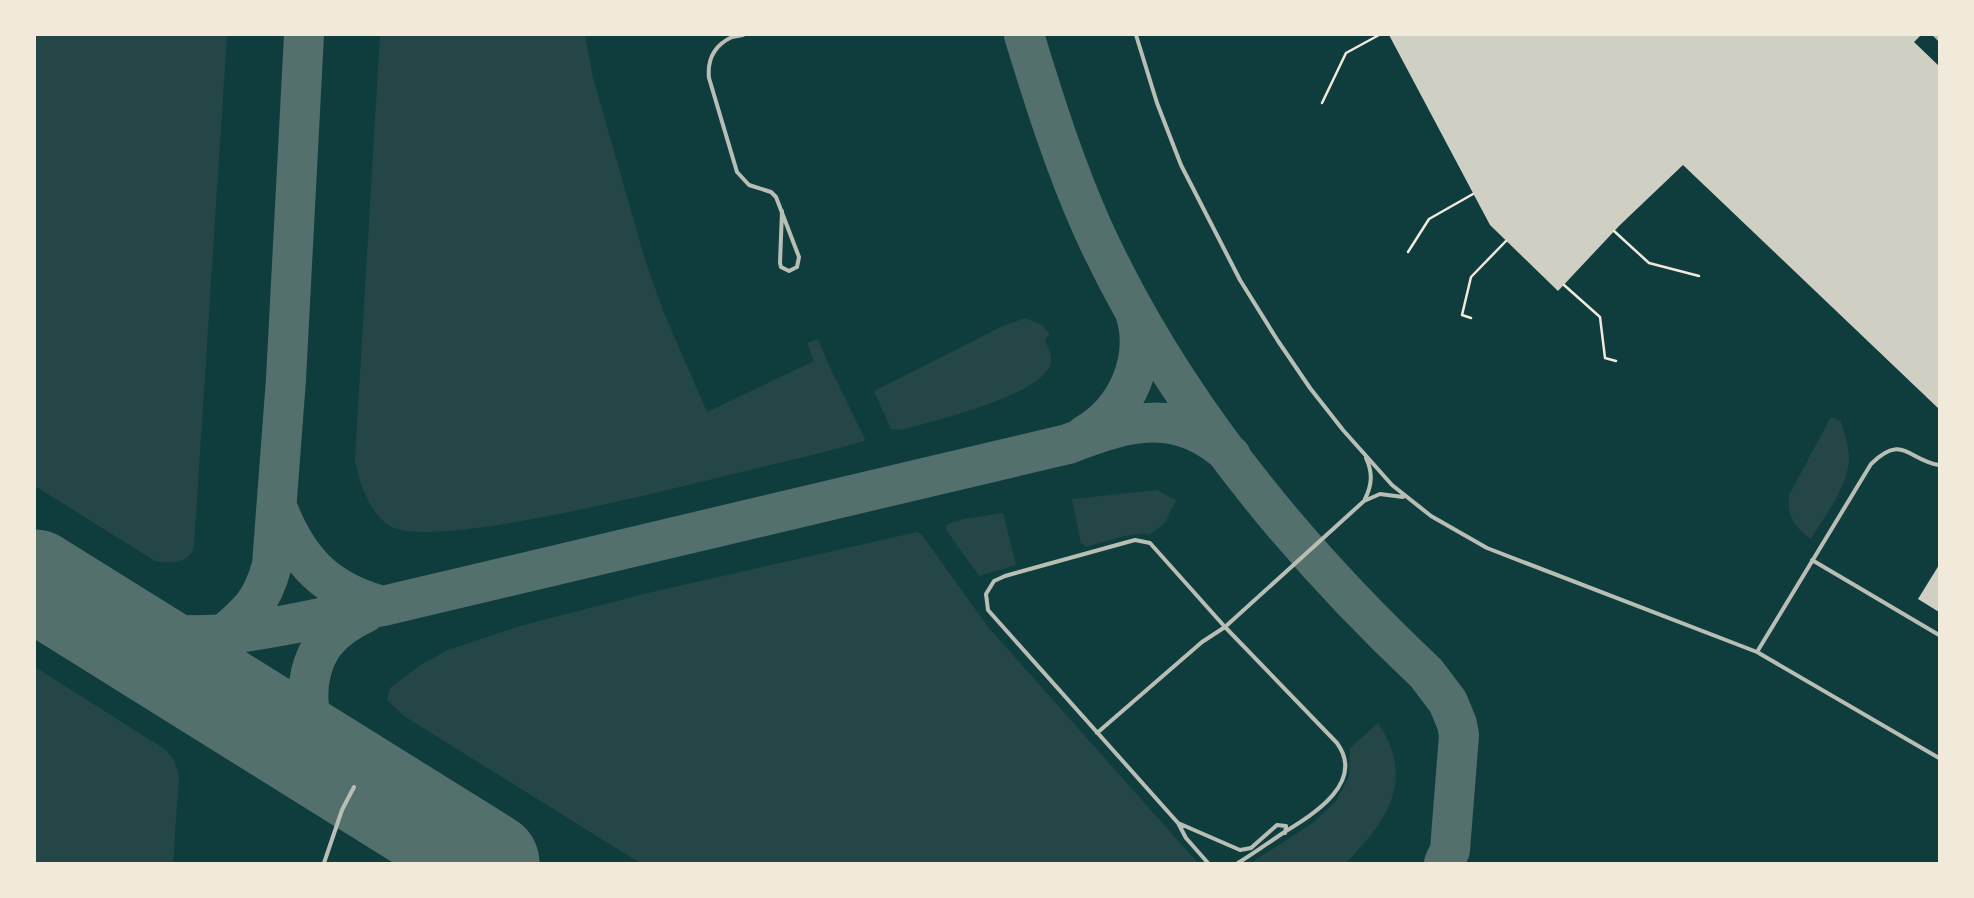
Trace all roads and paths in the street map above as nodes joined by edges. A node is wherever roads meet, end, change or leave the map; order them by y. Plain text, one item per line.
1 (743, 35) edge
2 (1136, 35) edge
3 (1379, 35) edge
4 (1935, 35) edge
5 (732, 36) edge
6 (1939, 39) edge
7 (1322, 103) dead end
8 (1473, 194) dead end
9 (782, 211) junction
10 (1614, 231) dead end
11 (1506, 241) dead end
12 (1408, 252) dead end
13 (1699, 276) dead end
14 (1564, 285) dead end
15 (1471, 318) dead end
16 (1616, 361) dead end
17 (1364, 454) junction
18 (1939, 465) edge
19 (1407, 499) junction
20 (1364, 501) junction
21 (1812, 560) junction
22 (1225, 627) junction
23 (1939, 635) edge
24 (1757, 652) junction
25 (1097, 733) junction
26 (1939, 758) edge
27 (354, 787) dead end
28 (1178, 823) junction
29 (1285, 833) junction
30 (324, 863) edge
31 (1208, 863) edge
32 (1238, 863) edge

1 - 5 lane
2 - 17 lane
3 - 7 path
4 - 6 lane
5 - 9 lane
8 - 12 path
9 - 9 lane
10 - 13 path
11 - 15 path
14 - 16 path
17 - 19 lane
17 - 20 lane
18 - 21 lane
19 - 20 lane
19 - 24 lane
20 - 22 lane
21 - 23 lane
21 - 24 lane
22 - 25 lane
22 - 25 lane
22 - 29 lane
24 - 26 lane
25 - 28 lane
27 - 30 lane
28 - 29 lane
28 - 31 lane
29 - 32 lane

